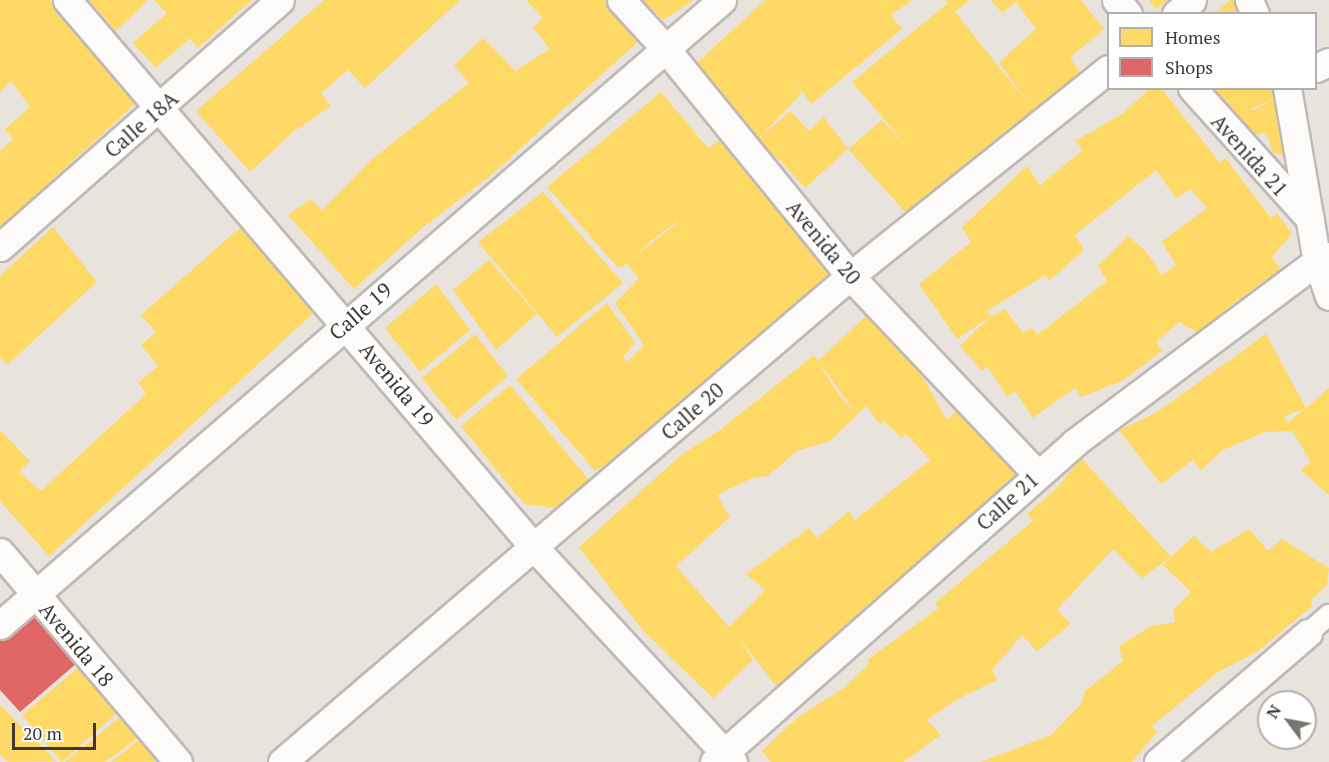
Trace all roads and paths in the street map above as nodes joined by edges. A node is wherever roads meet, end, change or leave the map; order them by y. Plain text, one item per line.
1 (67, 0) edge
2 (280, 0) edge
3 (621, 0) edge
4 (722, 0) edge
5 (1116, 0) edge
6 (1192, 0) edge
7 (1126, 12) edge
8 (1178, 12) edge
9 (665, 48) junction
10 (1107, 70) edge
11 (1194, 90) edge
12 (1287, 90) edge
13 (159, 109) junction
14 (1310, 219) junction
15 (0, 247) edge
16 (1323, 259) edge
17 (850, 276) junction
18 (1329, 296) edge
19 (346, 324) junction
20 (1037, 474) junction
21 (532, 545) junction
22 (0, 552) edge
23 (35, 594) junction
24 (1329, 615) edge
25 (0, 625) edge
26 (1308, 633) joint
27 (724, 759) edge
28 (178, 762) edge
29 (282, 762) edge
30 (1158, 762) edge

1 - 13 street, Avenida 19
2 - 13 street, Calle 18A
3 - 9 street, Avenida 20
4 - 9 street, Calle 19
5 - 7 street
6 - 8 street
9 - 17 street, Avenida 20
9 - 19 street, Calle 19
10 - 17 street, Calle 20
11 - 14 street, Avenida 21
12 - 14 street
13 - 15 street, Calle 18A
13 - 19 street, Avenida 19
14 - 16 street
16 - 18 street
16 - 20 street, Calle 21
17 - 20 street, Avenida 20
17 - 21 street, Calle 20
19 - 21 street, Avenida 19
19 - 23 street, Calle 19
20 - 27 street, Calle 21
21 - 27 street, Avenida 19
21 - 29 street, Calle 20
22 - 23 street, Avenida 18
23 - 25 street, Calle 19
23 - 28 street, Avenida 18
24 - 26 street
26 - 30 street

